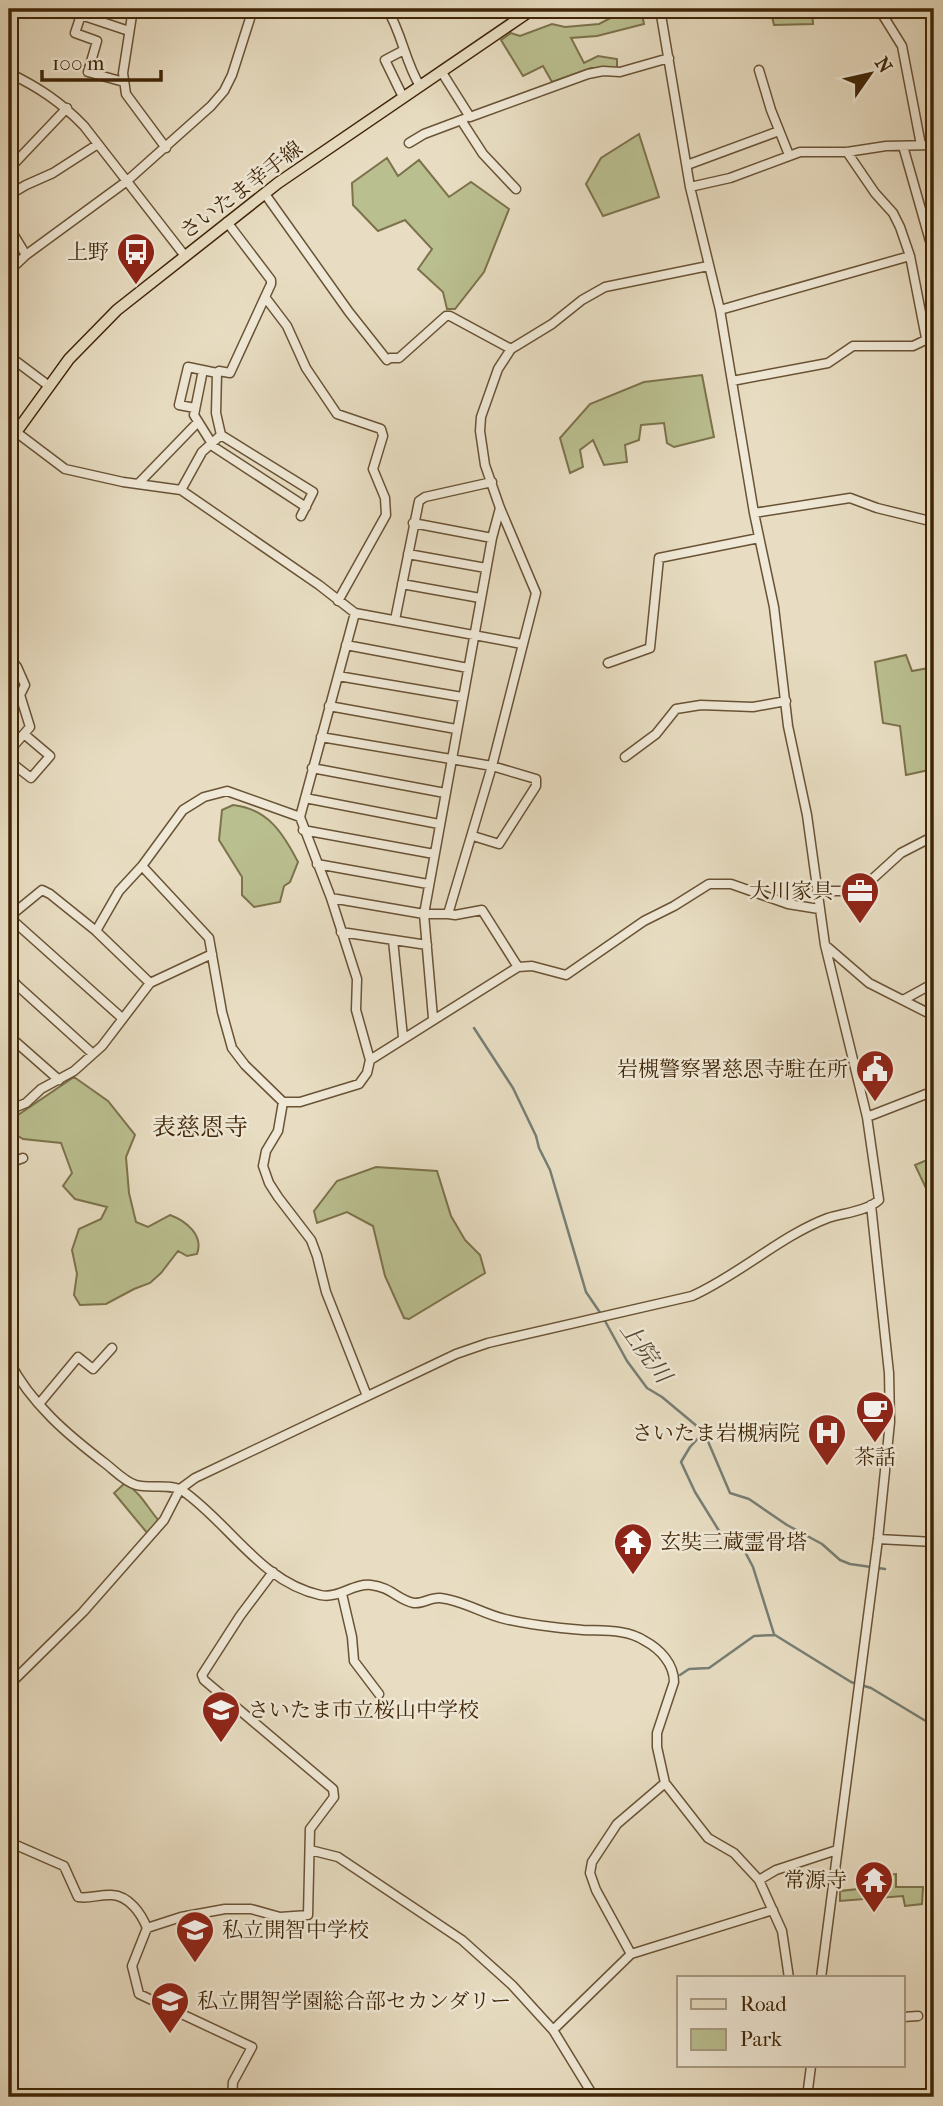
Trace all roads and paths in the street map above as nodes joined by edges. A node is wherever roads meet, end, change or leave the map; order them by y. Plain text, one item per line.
1 (12, 9) edge
2 (133, 9) edge
3 (253, 9) edge
4 (387, 9) edge
5 (533, 9) edge
6 (660, 9) edge
7 (879, 9) edge
8 (9, 18) edge
9 (130, 31) junction
10 (404, 50) junction
11 (669, 58) junction
12 (441, 71) junction
13 (759, 71) dead end
14 (9, 73) edge
15 (124, 82) junction
16 (420, 86) junction
17 (403, 97) junction
18 (67, 108) junction
19 (465, 119) junction
20 (779, 131) junction
21 (409, 143) dead end
22 (98, 144) junction
23 (921, 145) junction
24 (934, 145) edge
25 (903, 146) junction
26 (166, 148) junction
27 (846, 152) junction
28 (789, 155) junction
29 (687, 165) junction
30 (9, 169) edge
31 (127, 181) junction
32 (690, 187) junction
33 (516, 189) dead end
34 (265, 194) junction
35 (9, 195) edge
36 (227, 222) junction
37 (9, 227) edge
38 (26, 255) junction
39 (934, 255) edge
40 (185, 256) junction
41 (910, 256) junction
42 (708, 266) junction
43 (9, 271) edge
44 (265, 297) junction
45 (720, 310) junction
46 (930, 337) edge
47 (511, 349) junction
48 (9, 356) edge
49 (203, 370) junction
50 (217, 373) junction
51 (732, 381) junction
52 (48, 386) junction
53 (195, 408) junction
54 (198, 422) junction
55 (16, 432) junction
56 (221, 435) junction
57 (9, 442) edge
58 (212, 444) junction
59 (492, 482) junction
60 (138, 484) junction
61 (181, 490) junction
62 (306, 507) junction
63 (500, 508) junction
64 (754, 513) junction
65 (301, 516) dead end
66 (934, 522) edge
67 (413, 523) junction
68 (492, 538) junction
69 (759, 538) junction
70 (408, 554) junction
71 (486, 568) junction
72 (402, 584) junction
73 (481, 598) junction
74 (338, 601) junction
75 (355, 613) junction
76 (395, 620) junction
77 (474, 635) junction
78 (522, 644) junction
79 (346, 645) junction
80 (9, 657) edge
81 (608, 663) dead end
82 (468, 667) junction
83 (338, 676) junction
84 (462, 697) junction
85 (786, 701) junction
86 (329, 706) junction
87 (456, 729) junction
88 (24, 734) junction
89 (321, 737) junction
90 (9, 751) edge
91 (625, 757) dead end
92 (451, 760) junction
93 (9, 761) edge
94 (492, 766) junction
95 (312, 768) junction
96 (445, 793) junction
97 (305, 798) junction
98 (300, 817) junction
99 (439, 824) junction
100 (303, 830) junction
101 (934, 835) edge
102 (472, 836) junction
103 (434, 854) junction
104 (317, 864) junction
105 (142, 866) junction
106 (428, 884) junction
107 (817, 891) junction
108 (331, 898) junction
109 (819, 909) junction
110 (424, 914) junction
111 (448, 914) junction
112 (9, 917) edge
113 (96, 931) junction
114 (341, 932) junction
115 (393, 940) junction
116 (427, 945) junction
117 (825, 945) junction
118 (212, 954) junction
119 (518, 967) junction
120 (12, 981) edge
121 (150, 983) junction
122 (934, 984) edge
123 (9, 992) edge
124 (903, 1000) junction
125 (934, 1016) edge
126 (122, 1018) junction
127 (433, 1018) junction
128 (9, 1036) edge
129 (403, 1037) junction
130 (93, 1054) junction
131 (370, 1060) junction
132 (59, 1080) junction
133 (934, 1091) edge
134 (283, 1102) junction
135 (9, 1110) edge
136 (867, 1117) junction
137 (23, 1158) dead end
138 (9, 1163) edge
139 (871, 1205) junction
140 (112, 1348) dead end
141 (9, 1364) edge
142 (367, 1396) junction
143 (39, 1404) junction
144 (180, 1489) junction
145 (878, 1539) junction
146 (934, 1542) edge
147 (273, 1572) junction
148 (342, 1594) junction
149 (9, 1685) edge
150 (379, 1694) dead end
151 (665, 1783) junction
152 (9, 1842) edge
153 (310, 1850) junction
154 (837, 1850) junction
155 (759, 1880) junction
156 (773, 1910) junction
157 (147, 1928) junction
158 (631, 1954) junction
159 (789, 1976) edge
160 (821, 1976) edge
161 (918, 2016) dead end
162 (904, 2017) edge
163 (553, 2030) junction
164 (811, 2068) edge
165 (232, 2097) edge
166 (594, 2097) edge
167 (807, 2097) edge

1 - 8 street
2 - 9 street
3 - 26 street
4 - 10 street
5 - 12 main road, さいたま幸手線
6 - 11 street
7 - 23 street
9 - 15 street
9 - 15 street
10 - 16 street
10 - 17 street
11 - 19 street
11 - 29 street
12 - 16 main road, さいたま幸手線
12 - 19 street
13 - 20 street
14 - 18 street
15 - 26 street
16 - 17 main road, さいたま幸手線
17 - 34 main road, さいたま幸手線
18 - 22 street
18 - 30 street
19 - 21 street
19 - 33 street
20 - 28 street
20 - 29 street
22 - 31 street
22 - 35 street
23 - 24 street
23 - 25 street
25 - 27 street
25 - 39 street
26 - 31 street
27 - 28 street
27 - 41 street
28 - 32 street
29 - 32 street
31 - 38 street
31 - 40 street
32 - 42 street
34 - 36 main road, さいたま幸手線
34 - 47 street
36 - 40 main road, さいたま幸手線
36 - 44 street
37 - 38 street
38 - 43 street
40 - 52 main road, さいたま幸手線
41 - 45 street
41 - 46 street
42 - 45 street
42 - 47 street
44 - 50 street
44 - 74 street
45 - 51 street
46 - 51 street
47 - 59 street
48 - 52 street
49 - 50 street
49 - 53 street
49 - 53 street
50 - 56 street
51 - 64 street
52 - 55 main road, さいたま幸手線
53 - 54 street
54 - 58 street
54 - 60 street
55 - 57 main road, さいたま幸手線
55 - 60 street
56 - 58 street
56 - 62 street
58 - 61 street
58 - 62 street
59 - 63 street
59 - 67 street
60 - 61 street
61 - 74 street
62 - 65 street
63 - 68 street
63 - 78 street
64 - 66 street
64 - 69 street
67 - 68 street
67 - 70 street
68 - 71 street
69 - 81 street
69 - 85 street
70 - 71 street
70 - 72 street
71 - 73 street
72 - 73 street
72 - 76 street
73 - 77 street
74 - 75 street
75 - 76 street
75 - 79 street
76 - 77 street
77 - 78 street
77 - 82 street
78 - 94 street
79 - 82 street
79 - 83 street
80 - 88 street
82 - 84 street
83 - 84 street
83 - 86 street
84 - 87 street
85 - 91 street
85 - 107 street
86 - 87 street
86 - 89 street
87 - 92 street
88 - 90 street
88 - 93 street
89 - 92 street
89 - 95 street
92 - 94 street
92 - 96 street
94 - 102 street
94 - 102 street
95 - 96 street
95 - 97 street
96 - 99 street
97 - 98 street
97 - 99 street
98 - 100 street
98 - 105 street
99 - 103 street
100 - 103 street
100 - 104 street
101 - 107 street
102 - 111 street
103 - 106 street
104 - 106 street
104 - 108 street
105 - 113 street
105 - 118 street
106 - 110 street
107 - 109 street
108 - 110 street
108 - 114 street
109 - 117 street
109 - 119 street
110 - 111 street
110 - 116 street
111 - 119 street
112 - 113 street
112 - 126 street
113 - 121 street
114 - 115 street
114 - 131 street
115 - 116 street
115 - 129 street
116 - 127 street
117 - 124 street
117 - 136 street
118 - 121 street
118 - 134 street
119 - 127 street
120 - 123 street
120 - 130 street
121 - 126 street
122 - 124 street
124 - 125 street
126 - 130 street
127 - 129 street
128 - 132 street
129 - 131 street
130 - 132 street
131 - 134 street
132 - 135 street
133 - 136 street
134 - 142 street
136 - 139 street
137 - 138 street
139 - 142 street
139 - 145 street
140 - 143 street
141 - 143 street
142 - 144 street
143 - 144 street
144 - 147 street
144 - 149 street
145 - 146 street
145 - 154 street
147 - 148 street
147 - 153 street
148 - 150 street
148 - 151 street
151 - 155 street
151 - 158 street
152 - 157 street
153 - 157 street
153 - 163 street
154 - 155 street
154 - 160 street
155 - 156 street
156 - 158 street
156 - 159 street
157 - 165 street
158 - 163 street
161 - 162 street
163 - 166 street
164 - 167 street

